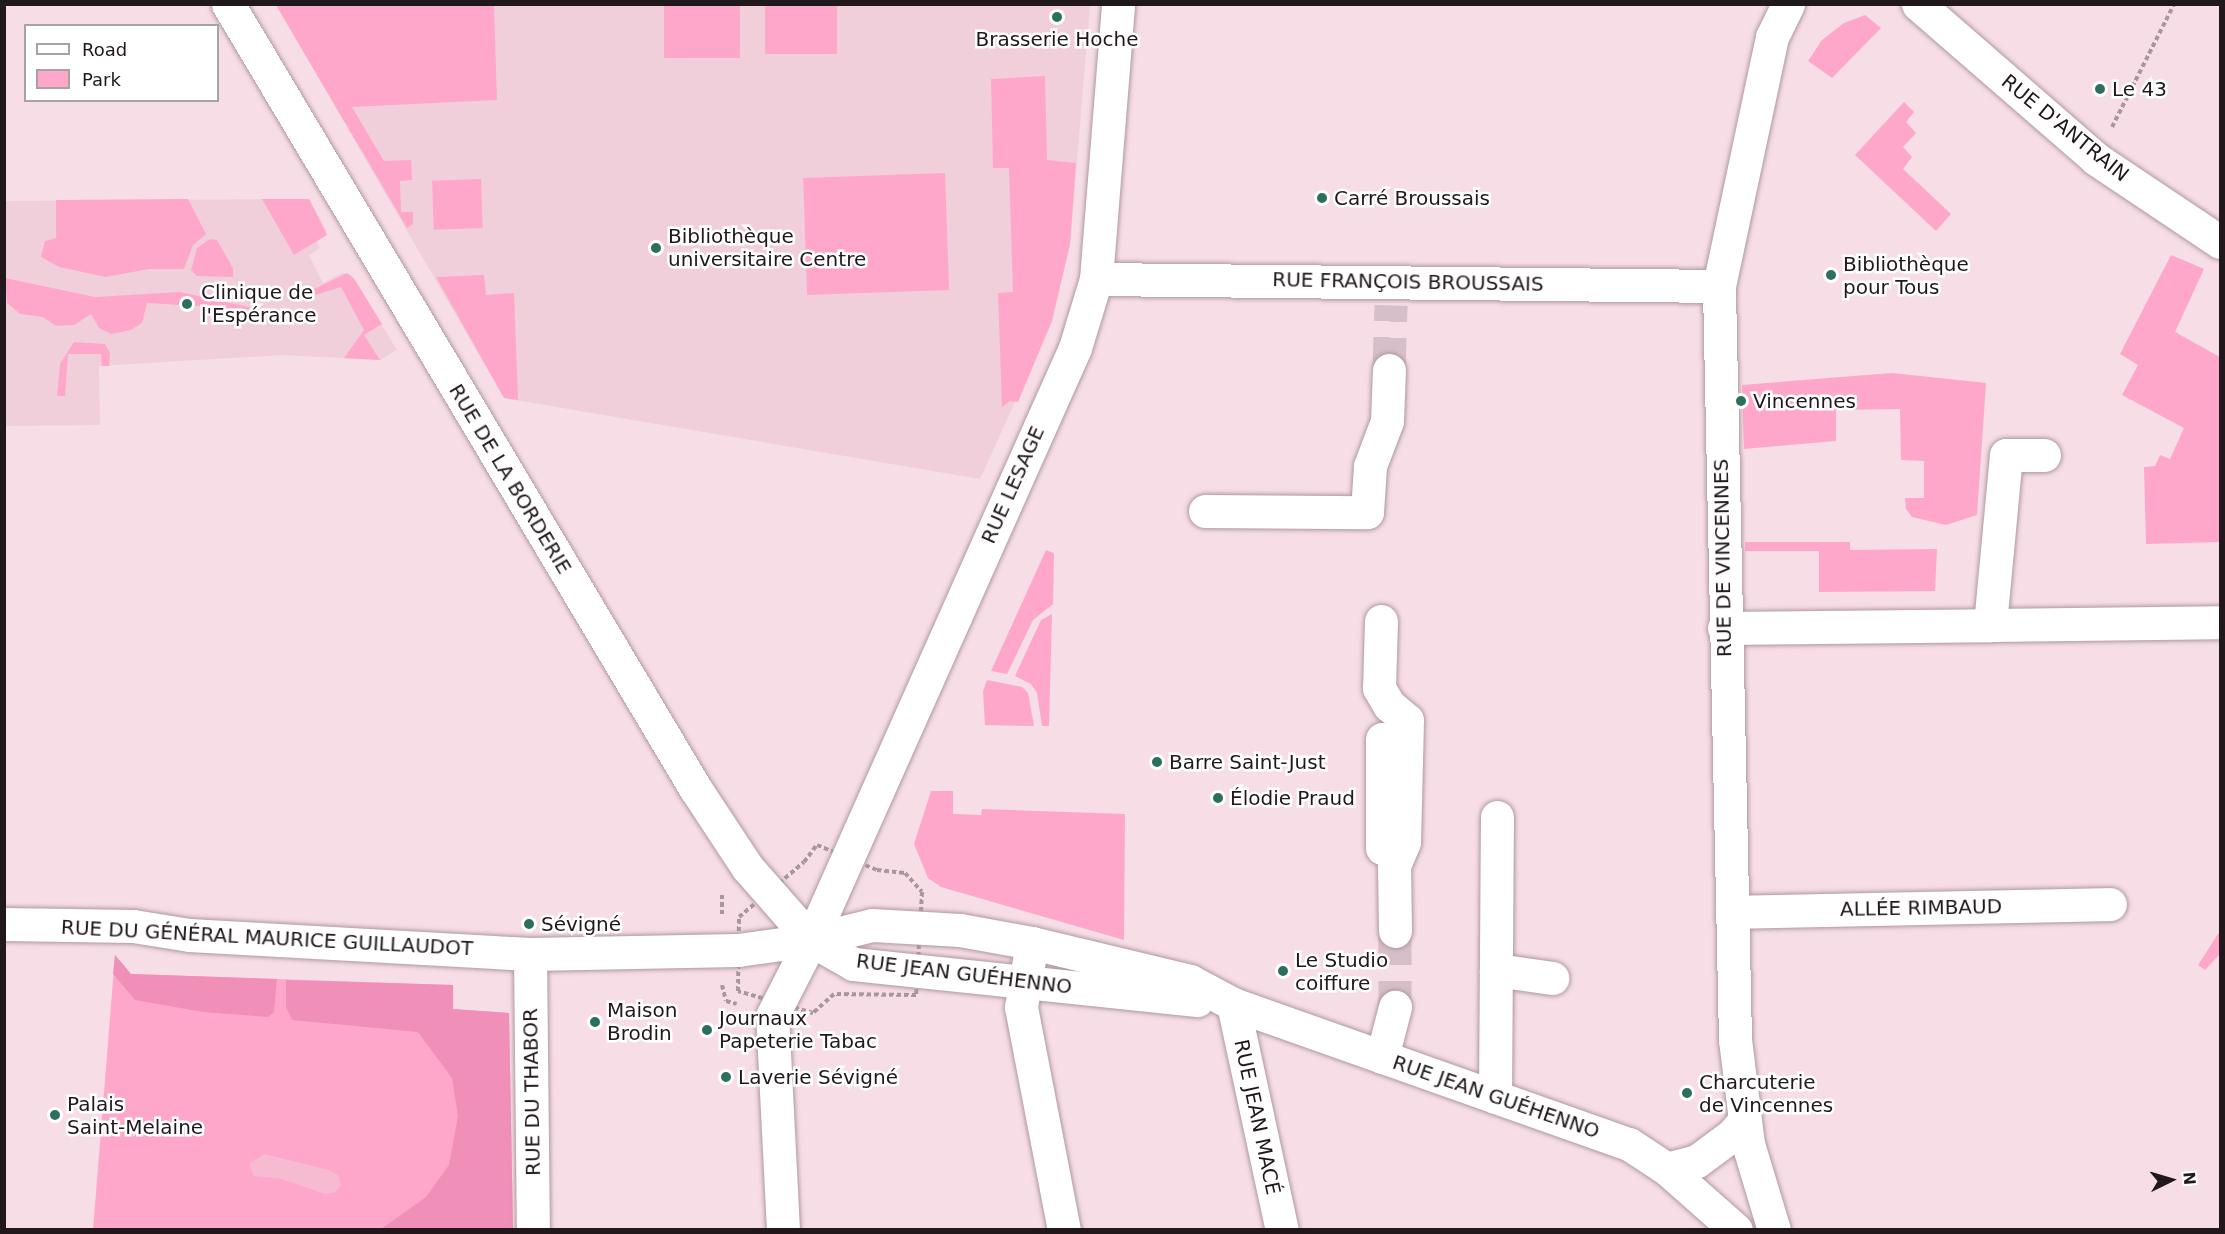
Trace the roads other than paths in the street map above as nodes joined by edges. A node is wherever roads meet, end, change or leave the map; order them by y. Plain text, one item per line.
1 (228, 4) edge
2 (1118, 4) edge
3 (1788, 4) edge
4 (1918, 4) edge
5 (2220, 242) edge
6 (1096, 279) junction
7 (1719, 286) junction
8 (1389, 370) tunnel mouth
9 (2044, 455) dead end
10 (1205, 511) dead end
11 (1381, 621) dead end
12 (2220, 622) edge
13 (1990, 625) junction
14 (1724, 628) junction
15 (1382, 739) dead end
16 (1497, 817) dead end
17 (1394, 866) junction
18 (2110, 904) dead end
19 (1732, 912) junction
20 (4, 924) edge
21 (1395, 931) tunnel mouth
22 (811, 940) junction
23 (1032, 943) junction
24 (530, 954) junction
25 (1496, 970) junction
26 (1552, 978) dead end
27 (1025, 982) junction
28 (1233, 1004) junction
29 (1395, 1008) tunnel mouth
30 (1382, 1057) junction
31 (1495, 1097) junction
32 (1744, 1121) junction
33 (1667, 1169) junction
34 (533, 1230) edge
35 (783, 1230) edge
36 (1064, 1230) edge
37 (1282, 1230) edge
38 (1736, 1230) edge
39 (1774, 1230) edge

1 - 22 main road, RUE DE LA BORDERIE
2 - 6 main road, RUE LESAGE
3 - 7 main road, RUE DE VINCENNES
4 - 5 main road, RUE D'ANTRAIN
6 - 7 main road, RUE FRANÇOIS BROUSSAIS
6 - 22 main road, RUE LESAGE
7 - 14 main road, RUE DE VINCENNES
8 - 10 main road
9 - 13 main road
11 - 17 main road
12 - 13 main road
13 - 14 main road
14 - 19 main road, RUE DE VINCENNES
15 - 17 main road
16 - 25 main road
17 - 21 main road
18 - 19 main road, ALLÉE RIMBAUD
19 - 32 main road, RUE DE VINCENNES
20 - 24 main road, RUE DU GÉNÉRAL MAURICE GUILLAUDOT
22 - 23 main road, RUE JEAN GUÉHENNO
22 - 24 main road, RUE DU GÉNÉRAL MAURICE GUILLAUDOT
22 - 27 main road, RUE JEAN GUÉHENNO
22 - 35 main road, RUE LESAGE
23 - 27 main road
23 - 28 main road, RUE JEAN GUÉHENNO
24 - 34 main road, RUE DU THABOR
25 - 26 main road
25 - 31 main road
27 - 28 main road, RUE JEAN GUÉHENNO
27 - 36 main road
28 - 30 main road, RUE JEAN GUÉHENNO
28 - 37 main road, RUE JEAN MACÉ
29 - 30 main road
30 - 31 main road, RUE JEAN GUÉHENNO
31 - 33 main road, RUE JEAN GUÉHENNO
32 - 33 main road
32 - 39 main road, RUE DE VINCENNES
33 - 38 main road, RUE JEAN GUÉHENNO

